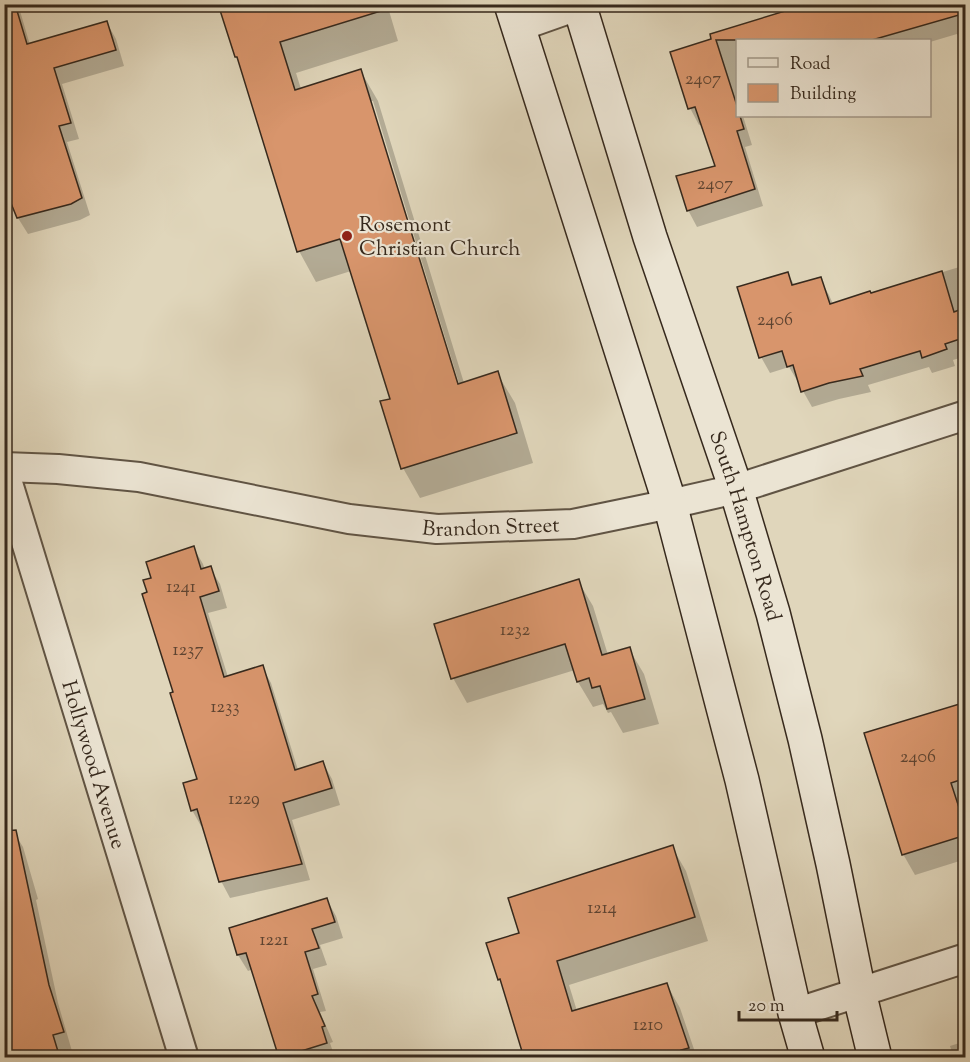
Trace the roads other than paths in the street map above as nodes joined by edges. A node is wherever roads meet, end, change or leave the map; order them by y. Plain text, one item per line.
1 (580, 5) edge
2 (514, 16) edge
3 (966, 415) edge
4 (4, 468) edge
5 (736, 489) junction
6 (670, 504) junction
7 (966, 958) edge
8 (859, 992) junction
9 (795, 1012) junction
10 (184, 1058) edge
11 (808, 1058) edge
12 (875, 1058) edge

1 - 2 street
1 - 5 main road, South Hampton Road
2 - 6 main road
3 - 5 street, Brandon Street
4 - 6 street, Brandon Street
4 - 10 street, Hollywood Avenue
5 - 6 street, Brandon Street
5 - 8 main road, South Hampton Road
6 - 9 main road
7 - 8 street
8 - 9 street
8 - 12 main road, South Hampton Road
9 - 11 main road

